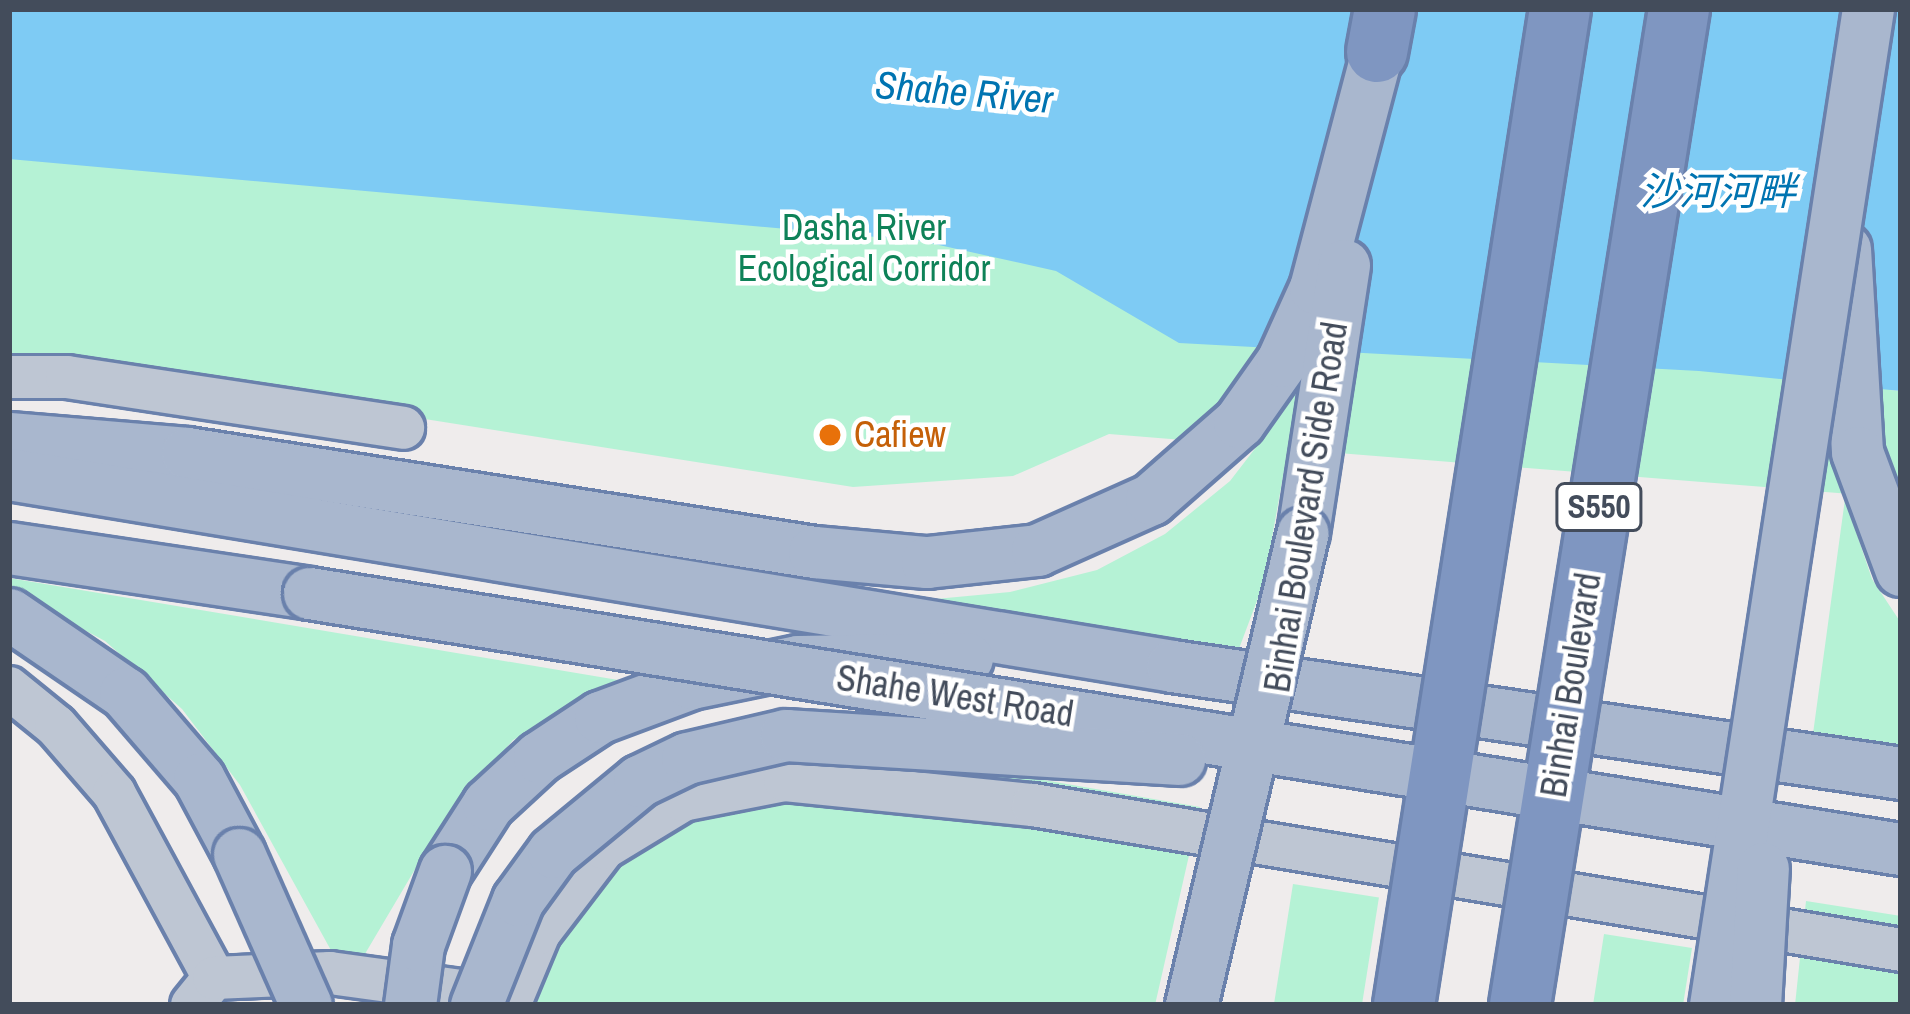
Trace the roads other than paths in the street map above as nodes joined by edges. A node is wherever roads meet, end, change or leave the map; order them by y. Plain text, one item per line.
1 (1560, 9) edge
2 (1679, 9) edge
3 (1868, 9) edge
4 (1382, 23) edge
5 (1851, 124) junction
6 (9, 377) edge
7 (403, 428) dead end
8 (9, 438) edge
9 (9, 474) edge
10 (1303, 532) junction
11 (9, 548) edge
12 (1901, 570) edge
13 (9, 614) edge
14 (1771, 638) junction
15 (1172, 666) junction
16 (9, 688) edge
17 (1784, 756) junction
18 (1407, 768) junction
19 (1901, 773) edge
20 (1901, 784) edge
21 (1737, 825) junction
22 (1901, 849) edge
23 (1901, 872) edge
24 (1901, 950) edge
25 (203, 991) edge
26 (306, 1005) edge
27 (410, 1005) edge
28 (476, 1005) edge
29 (1191, 1005) edge
30 (1227, 1005) edge
31 (1404, 1005) edge
32 (1520, 1005) edge
33 (1714, 1005) edge
34 (1755, 1005) edge

1 - 31 highway, bridge
2 - 32 highway, Binhai Boulevard / S550, bridge
3 - 5 main road, bridge
4 - 8 main road
4 - 10 main road, Binhai Boulevard Side Road
5 - 12 main road, bridge
5 - 14 main road, bridge
6 - 7 lane
9 - 15 main road, Shahe West Road
10 - 29 main road, bridge
10 - 30 main road, Binhai Boulevard Side Road, bridge
11 - 18 main road, Shahe West Road, bridge
13 - 26 main road, bridge
14 - 33 main road, bridge
14 - 34 main road, bridge
15 - 17 main road, Shahe West Road
15 - 27 main road, bridge
16 - 25 lane
17 - 19 main road, Shahe West Road
17 - 20 main road
18 - 21 main road, Shahe West Road, bridge
18 - 28 main road, bridge
21 - 22 main road, Shahe West Road, bridge
21 - 23 main road, bridge
24 - 25 lane

